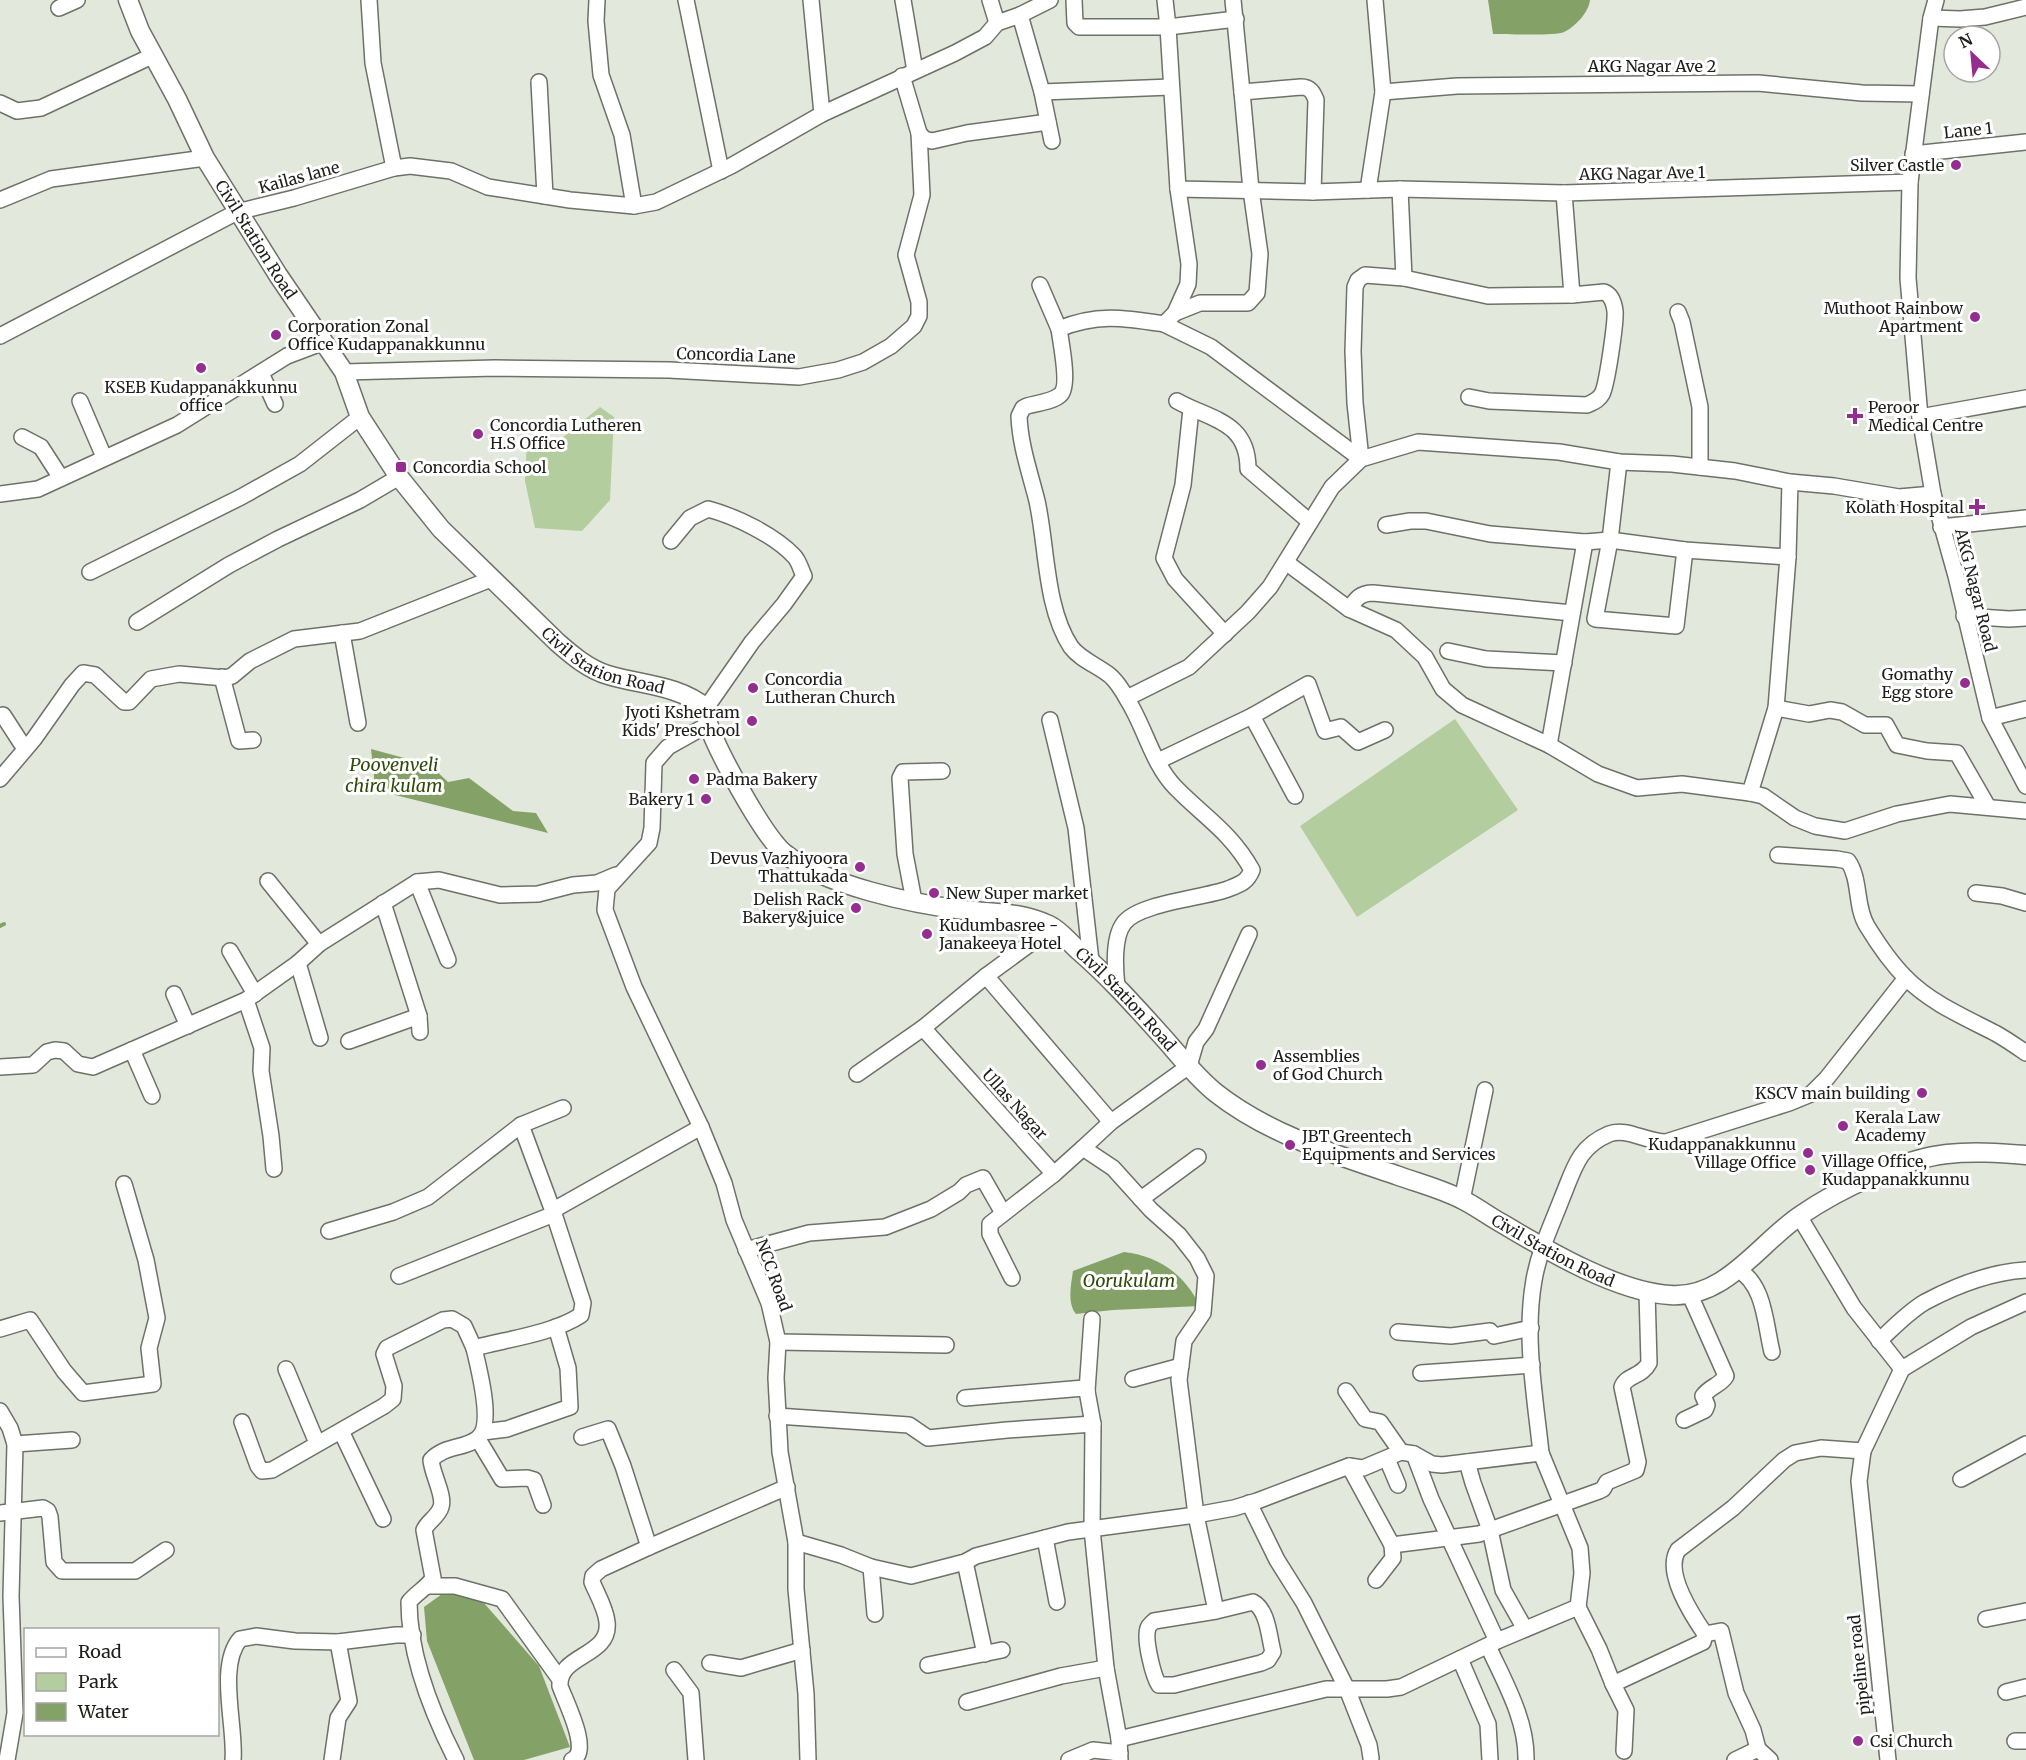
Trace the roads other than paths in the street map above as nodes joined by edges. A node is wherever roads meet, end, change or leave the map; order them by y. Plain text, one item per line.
1 (77, 0) edge
2 (128, 0) edge
3 (369, 0) edge
4 (597, 0) edge
5 (686, 0) edge
6 (811, 0) edge
7 (903, 0) edge
8 (990, 0) edge
9 (1050, 0) edge
10 (1074, 0) edge
11 (1165, 0) edge
12 (1233, 0) edge
13 (1375, 0) edge
14 (1936, 0) edge
15 (2026, 7) edge
16 (58, 8) dead end
17 (1020, 15) junction
18 (1931, 18) junction
19 (1236, 19) junction
20 (997, 23) junction
21 (1168, 27) junction
22 (154, 55) junction
23 (908, 74) junction
24 (538, 82) dead end
25 (1171, 87) junction
26 (1042, 92) junction
27 (1242, 92) junction
28 (1383, 92) junction
29 (1921, 94) junction
30 (0, 103) edge
31 (822, 114) junction
32 (1048, 122) junction
33 (919, 133) junction
34 (1052, 141) dead end
35 (2026, 142) edge
36 (1914, 154) junction
37 (205, 158) junction
38 (394, 168) junction
39 (721, 171) junction
40 (1910, 182) junction
41 (1178, 189) junction
42 (1400, 189) junction
43 (1251, 190) junction
44 (1368, 190) junction
45 (1313, 192) junction
46 (1564, 193) junction
47 (545, 196) junction
48 (0, 200) edge
49 (634, 206) junction
50 (237, 212) junction
51 (1404, 278) junction
52 (1040, 285) dead end
53 (1572, 295) junction
54 (1678, 312) dead end
55 (1170, 319) junction
56 (1059, 329) junction
57 (0, 336) edge
58 (324, 342) junction
59 (344, 372) junction
60 (261, 373) junction
61 (1469, 397) dead end
62 (2026, 398) edge
63 (80, 401) dead end
64 (275, 404) dead end
65 (360, 417) junction
66 (1920, 417) junction
67 (22, 436) dead end
68 (104, 457) junction
69 (1361, 459) junction
70 (1619, 462) junction
71 (1700, 467) junction
72 (399, 477) junction
73 (61, 478) junction
74 (1790, 482) junction
75 (0, 494) edge
76 (1933, 494) junction
77 (2026, 518) edge
78 (1310, 522) junction
79 (1386, 525) dead end
80 (1941, 527) junction
81 (1610, 540) junction
82 (670, 541) dead end
83 (1585, 542) junction
84 (1685, 550) junction
85 (1788, 557) junction
86 (1287, 563) junction
87 (90, 572) dead end
88 (491, 579) junction
89 (1349, 609) junction
90 (1572, 613) junction
91 (1964, 616) junction
92 (2026, 618) edge
93 (137, 622) dead end
94 (342, 633) junction
95 (1225, 634) junction
96 (1448, 651) dead end
97 (1564, 663) junction
98 (222, 677) junction
99 (1127, 698) junction
100 (1776, 708) junction
101 (2026, 709) edge
102 (3, 715) dead end
103 (707, 716) junction
104 (1251, 716) junction
105 (1990, 718) junction
106 (1050, 720) dead end
107 (358, 723) dead end
108 (1385, 730) dead end
109 (253, 740) dead end
110 (1549, 745) junction
111 (25, 749) junction
112 (1158, 760) junction
113 (942, 771) dead end
114 (0, 779) edge
115 (2026, 786) edge
116 (1750, 793) junction
117 (1295, 796) dead end
118 (1988, 807) junction
119 (2026, 811) edge
120 (1778, 855) dead end
121 (624, 871) junction
122 (268, 881) dead end
123 (417, 882) junction
124 (1976, 893) dead end
125 (914, 901) junction
126 (383, 903) junction
127 (2026, 903) edge
128 (1053, 927) junction
129 (1249, 934) dead end
130 (319, 945) junction
131 (230, 951) dead end
132 (448, 960) dead end
133 (1091, 962) junction
134 (298, 963) junction
135 (986, 976) junction
136 (1906, 978) junction
137 (1117, 986) junction
138 (174, 994) dead end
139 (251, 997) junction
140 (419, 1016) junction
141 (188, 1026) junction
142 (923, 1028) junction
143 (420, 1032) dead end
144 (320, 1038) dead end
145 (349, 1041) dead end
146 (132, 1050) junction
147 (2026, 1053) edge
148 (1189, 1066) junction
149 (0, 1067) edge
150 (857, 1074) dead end
151 (1485, 1090) dead end
152 (152, 1096) dead end
153 (563, 1108) dead end
154 (1111, 1122) junction
155 (521, 1125) junction
156 (701, 1127) junction
157 (1083, 1148) junction
158 (2026, 1155) edge
159 (1198, 1158) dead end
160 (274, 1169) dead end
161 (1054, 1174) junction
162 (124, 1184) dead end
163 (1141, 1199) junction
164 (1462, 1200) junction
165 (1003, 1213) junction
166 (554, 1214) junction
167 (1799, 1216) junction
168 (329, 1231) dead end
169 (1543, 1246) junction
170 (747, 1250) junction
171 (1737, 1269) junction
172 (2026, 1270) edge
173 (399, 1276) dead end
174 (1012, 1278) dead end
175 (1647, 1292) junction
176 (1690, 1295) junction
177 (2026, 1302) edge
178 (1092, 1319) dead end
179 (556, 1327) junction
180 (1531, 1328) junction
181 (0, 1329) edge
182 (1398, 1332) dead end
183 (1878, 1341) junction
184 (778, 1342) junction
185 (946, 1346) dead end
186 (474, 1348) junction
187 (1772, 1352) dead end
188 (1532, 1365) junction
189 (1181, 1366) junction
190 (286, 1369) dead end
191 (1902, 1369) junction
192 (1422, 1373) dead end
193 (1133, 1379) dead end
194 (1087, 1391) junction
195 (1346, 1391) dead end
196 (965, 1398) dead end
197 (0, 1411) edge
198 (777, 1416) junction
199 (1684, 1420) dead end
200 (242, 1422) dead end
201 (1093, 1424) junction
202 (341, 1431) junction
203 (481, 1436) junction
204 (582, 1437) dead end
205 (72, 1440) dead end
206 (317, 1443) junction
207 (15, 1444) junction
208 (2026, 1444) edge
209 (1863, 1451) junction
210 (1408, 1453) junction
211 (1541, 1453) junction
212 (1387, 1459) junction
213 (1467, 1462) junction
214 (1349, 1466) junction
215 (1961, 1479) dead end
216 (1398, 1485) dead end
217 (787, 1487) junction
218 (1249, 1503) junction
219 (1563, 1504) junction
220 (543, 1505) dead end
221 (6, 1512) edge
222 (1196, 1515) junction
223 (383, 1519) dead end
224 (1092, 1529) junction
225 (1490, 1530) junction
226 (1045, 1539) junction
227 (1450, 1539) junction
228 (796, 1542) junction
229 (1392, 1545) junction
230 (649, 1547) junction
231 (166, 1550) dead end
232 (965, 1562) junction
233 (871, 1567) junction
234 (1376, 1580) dead end
235 (428, 1586) junction
236 (1057, 1602) dead end
237 (1578, 1607) junction
238 (1216, 1611) junction
239 (2026, 1611) edge
240 (875, 1614) dead end
241 (1986, 1619) dead end
242 (1525, 1629) junction
243 (1705, 1634) junction
244 (413, 1635) junction
245 (338, 1642) junction
246 (1492, 1643) junction
247 (802, 1650) junction
248 (1002, 1650) dead end
249 (225, 1654) edge
250 (984, 1654) junction
251 (1460, 1659) junction
252 (710, 1663) dead end
253 (19, 1664) edge
254 (928, 1665) dead end
255 (1106, 1668) junction
256 (674, 1670) dead end
257 (559, 1678) junction
258 (1613, 1684) junction
259 (2026, 1687) edge
260 (1347, 1689) junction
261 (2007, 1692) dead end
262 (967, 1702) dead end
263 (1758, 1749) junction
264 (1120, 1751) edge
265 (1624, 1751) dead end
266 (1371, 1758) dead end
267 (7, 1760) edge
268 (233, 1760) edge
269 (332, 1760) edge
270 (456, 1760) edge
271 (572, 1760) edge
272 (696, 1760) edge
273 (808, 1760) edge
274 (1069, 1760) edge
275 (1490, 1760) edge
276 (1526, 1760) edge
277 (1735, 1760) edge
278 (1770, 1760) edge
279 (1888, 1760) edge

1 - 16 street
2 - 22 main road, Civil Station Road
3 - 38 street
4 - 49 street
5 - 39 street
6 - 31 street
7 - 23 street
8 - 20 street
9 - 17 street
10 - 21 street
11 - 21 street
12 - 19 street
13 - 28 street
14 - 18 street, AKG Nagar Road
15 - 18 street
17 - 20 street
17 - 26 street
18 - 29 street, AKG Nagar Road
19 - 21 street
19 - 27 street
20 - 23 street
21 - 25 street
22 - 30 street
22 - 37 main road, Civil Station Road
23 - 31 street
23 - 33 street
24 - 47 street
25 - 26 street
25 - 41 street
26 - 32 street
27 - 43 street
27 - 45 street
28 - 29 street, AKG Nagar Ave 2
28 - 44 street
29 - 36 street, AKG Nagar Road
31 - 39 street
32 - 33 street
32 - 34 street
33 - 59 street, Concordia Lane
35 - 36 street, Lane 1
36 - 40 street, AKG Nagar Road
37 - 48 street
37 - 50 main road, Civil Station Road
38 - 47 street, Kailas lane
38 - 50 street, Kailas lane
39 - 49 street
40 - 46 street, AKG Nagar Ave 1
40 - 66 street, AKG Nagar Road
41 - 43 street
41 - 55 street
42 - 44 street
42 - 46 street
42 - 51 street
43 - 45 street
43 - 55 street
44 - 45 street
46 - 53 street, AKG Nagar Ave 1
47 - 49 street, Kailas lane
50 - 57 street, Kailas lane
50 - 58 main road, Civil Station Road
51 - 53 street
51 - 69 street
52 - 56 street
53 - 61 street
54 - 71 street
55 - 56 street
55 - 69 street
56 - 99 street
58 - 59 main road, Civil Station Road
58 - 60 street
59 - 65 main road, Civil Station Road
60 - 64 street
60 - 68 street
62 - 66 street
63 - 68 street
65 - 72 main road, Civil Station Road
65 - 87 street
66 - 76 street, AKG Nagar Road
67 - 73 street
68 - 73 street
69 - 70 street
69 - 78 street
70 - 71 street
70 - 81 street
71 - 74 street
72 - 88 main road, Civil Station Road
72 - 93 street
73 - 75 street
74 - 76 street
74 - 85 street
76 - 80 street, AKG Nagar Road
77 - 80 street
78 - 86 street
78 - 95 street
79 - 83 street
80 - 91 street, AKG Nagar Road
81 - 83 street
81 - 84 street
81 - 84 street
82 - 103 street
83 - 90 street
84 - 85 street
85 - 100 street
86 - 89 street
86 - 95 street
88 - 94 street
88 - 103 main road, Civil Station Road
89 - 90 street
89 - 110 street
90 - 97 street
91 - 92 street
91 - 105 street, AKG Nagar Road
94 - 98 street
94 - 107 street
95 - 99 street
96 - 97 street
97 - 110 street
98 - 109 street
98 - 111 street
99 - 112 street
100 - 116 street
100 - 118 street
101 - 105 street
102 - 111 street
103 - 121 street
103 - 125 main road, Civil Station Road
104 - 108 street
104 - 112 street
104 - 117 street
105 - 115 street, AKG Nagar Road
106 - 133 street
110 - 116 street
111 - 114 street
112 - 137 street
113 - 125 street
116 - 118 street
118 - 119 street
120 - 136 street
121 - 123 street
121 - 156 street, NCC Road
122 - 130 street
123 - 126 street
123 - 132 street
124 - 127 street
125 - 128 main road, Civil Station Road
126 - 130 street
126 - 140 street
128 - 133 main road, Civil Station Road
128 - 135 street
129 - 148 street
130 - 134 street
131 - 139 street
133 - 137 main road, Civil Station Road
134 - 139 street
134 - 144 street
135 - 142 street
135 - 154 street
136 - 147 street
136 - 169 street
137 - 148 main road, Civil Station Road
138 - 141 street
139 - 141 street
139 - 160 street
140 - 143 street
140 - 145 street
141 - 146 street
142 - 150 street
142 - 161 street, Ullas Nagar
146 - 149 street
146 - 152 street
148 - 154 street
148 - 164 main road, Civil Station Road
151 - 164 street
153 - 155 street
154 - 157 street
155 - 166 street
155 - 168 street
156 - 166 street
156 - 170 street, NCC Road
157 - 161 street
157 - 163 street
158 - 167 main road, Civil Station Road
159 - 163 street
161 - 165 street
162 - 181 street
163 - 189 street
164 - 169 main road, Civil Station Road
165 - 170 street
165 - 174 street
166 - 173 street
166 - 179 street
167 - 171 main road, Civil Station Road
167 - 183 street
169 - 175 main road, Civil Station Road
169 - 180 street
170 - 184 street, NCC Road
171 - 176 main road, Civil Station Road
171 - 187 street
172 - 183 street
175 - 176 main road, Civil Station Road
175 - 219 street
176 - 199 street
177 - 191 street
178 - 194 street
179 - 186 street
179 - 203 street
180 - 182 street
180 - 188 street
183 - 191 street
184 - 185 street
184 - 198 street, NCC Road
186 - 202 street
186 - 203 street
188 - 192 street
188 - 211 street
189 - 193 street
189 - 222 street
190 - 206 street
191 - 209 street, pipeline road
194 - 196 street
194 - 201 street
195 - 210 street
197 - 207 street
198 - 201 street
198 - 217 street, NCC Road
200 - 206 street
201 - 224 street
202 - 206 street
202 - 223 street
203 - 220 street
203 - 235 street
204 - 230 street
205 - 207 street
207 - 221 street
208 - 215 street
209 - 243 street
209 - 279 street, pipeline road
210 - 212 street
210 - 213 street
210 - 227 street
211 - 213 street
211 - 219 street
212 - 214 street
212 - 216 street
213 - 225 street
214 - 218 street
214 - 229 street
217 - 228 street, NCC Road
217 - 230 street
218 - 222 street
218 - 260 street
219 - 225 street
219 - 237 street
221 - 231 street
221 - 253 street
222 - 224 street
222 - 238 street
224 - 226 street
224 - 255 street
225 - 227 street
225 - 242 street
226 - 232 street
226 - 236 street
227 - 229 street
227 - 246 street
228 - 233 street
228 - 247 street, NCC Road
229 - 234 street
230 - 257 street
232 - 233 street
232 - 250 street
233 - 240 street
235 - 244 street
235 - 257 street
237 - 242 street
237 - 258 street
238 - 238 street
239 - 241 street
242 - 246 street
243 - 258 street
243 - 263 street
244 - 245 street
244 - 270 street
245 - 249 street
245 - 269 street
246 - 251 street
246 - 276 street
247 - 252 street
247 - 273 street, NCC Road
248 - 250 street
249 - 268 street
250 - 254 street
251 - 260 street
251 - 275 street
253 - 267 street
255 - 262 street
255 - 264 street
256 - 272 street
257 - 271 street
258 - 265 street
259 - 261 street
260 - 264 street
260 - 266 street
263 - 277 street
263 - 278 street
264 - 274 street

